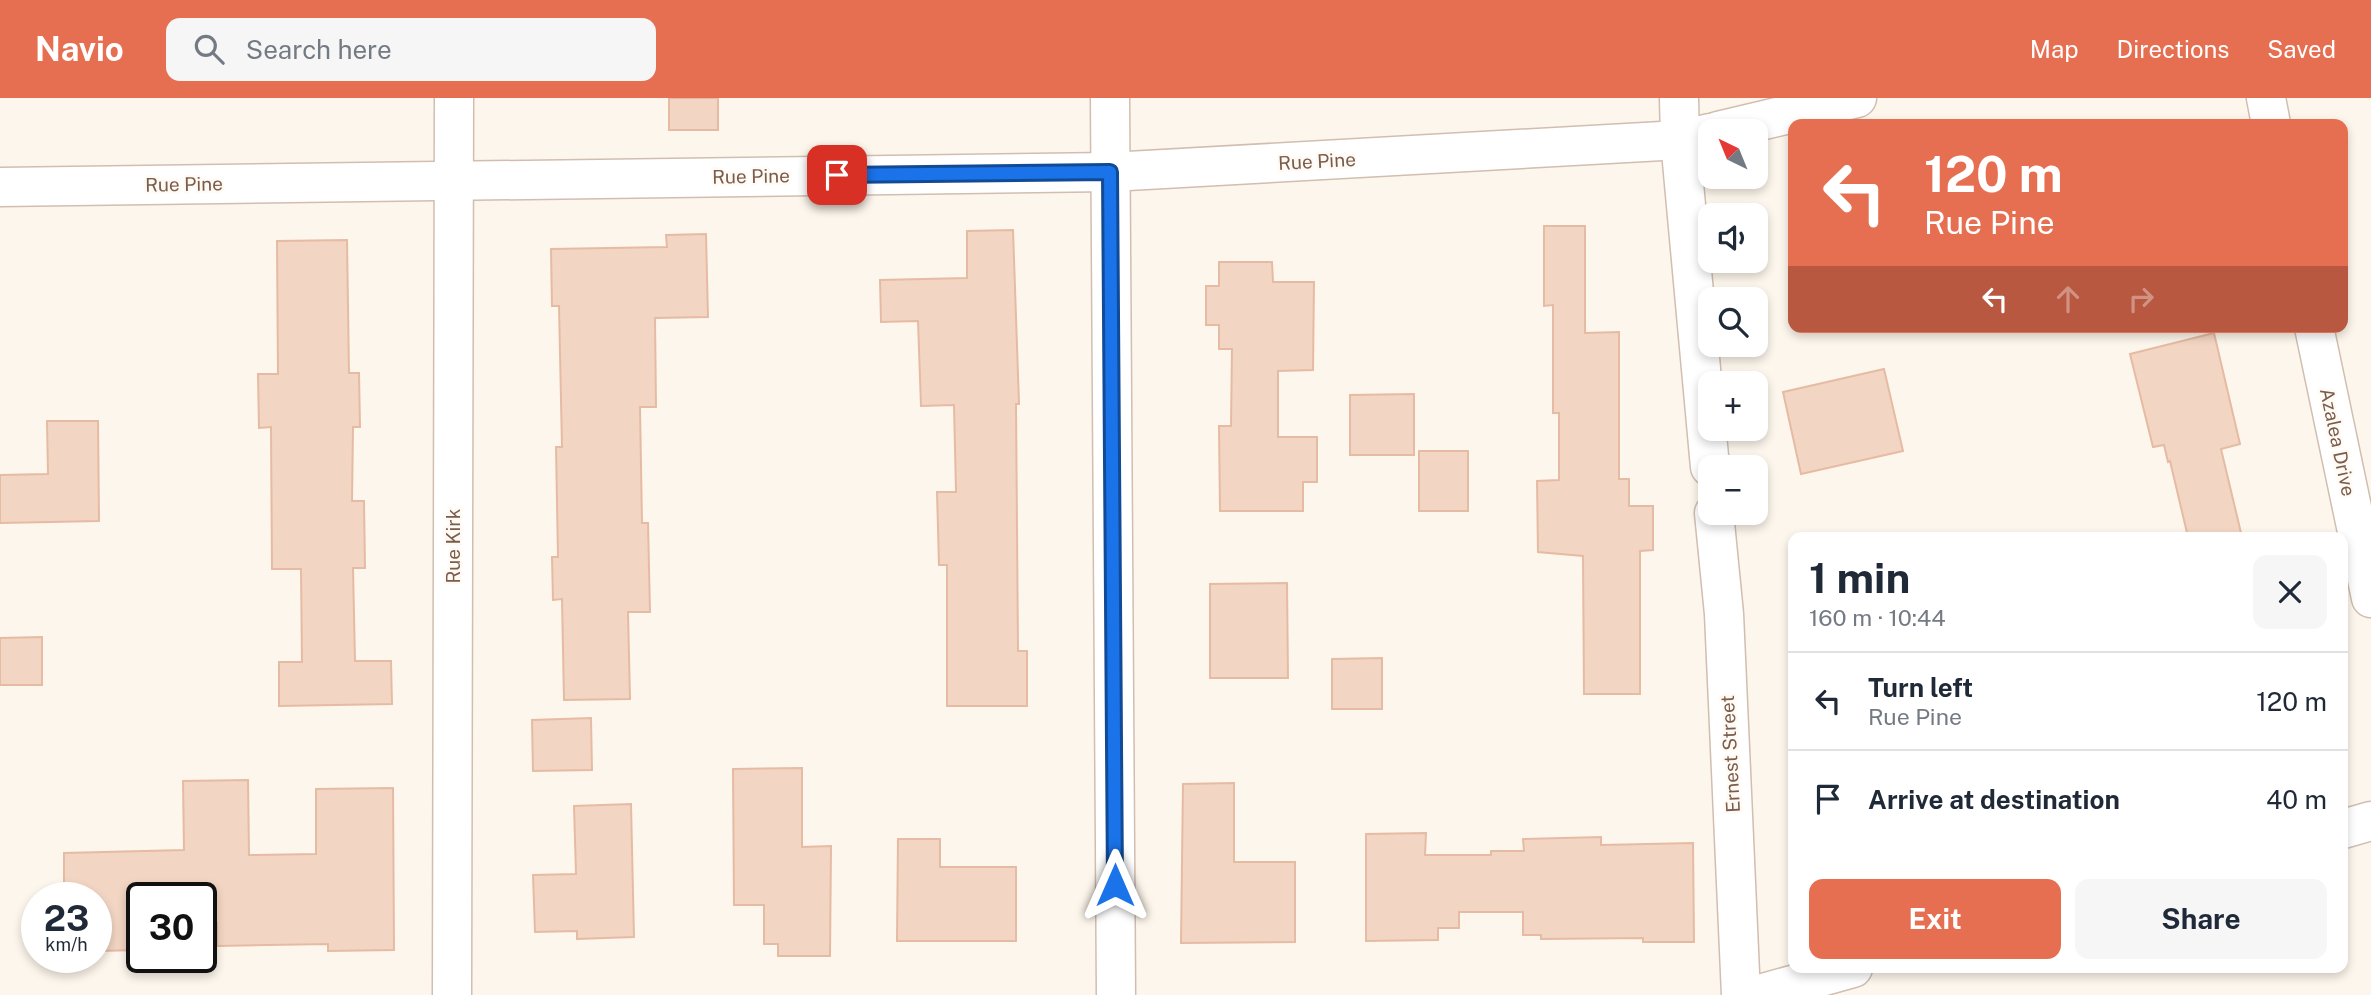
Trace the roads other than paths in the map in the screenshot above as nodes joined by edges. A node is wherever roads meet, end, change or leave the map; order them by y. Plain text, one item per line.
1 (454, 98) edge
2 (1110, 98) edge
3 (1679, 98) edge
4 (1857, 98) edge
5 (2266, 98) edge
6 (1768, 119) edge
7 (2270, 119) edge
8 (1695, 137) edge
9 (1110, 172) junction
10 (454, 180) junction
11 (0, 187) edge
12 (2315, 333) edge
13 (1709, 455) edge
14 (1715, 525) edge
15 (2371, 598) edge
16 (2371, 821) edge
17 (2348, 828) edge
18 (1835, 973) edge
19 (452, 995) edge
20 (1116, 995) edge
21 (1741, 995) edge
22 (1756, 995) edge

1 - 10 street, Rue Kirk
2 - 9 street
3 - 8 street
4 - 6 street
5 - 7 street
8 - 9 street, Rue Pine
8 - 13 street
9 - 10 street, Rue Pine
9 - 20 street
10 - 11 street, Rue Pine
10 - 19 street, Rue Kirk
12 - 15 street, Azalea Drive
14 - 21 street, Ernest Street
16 - 17 street
18 - 22 street

